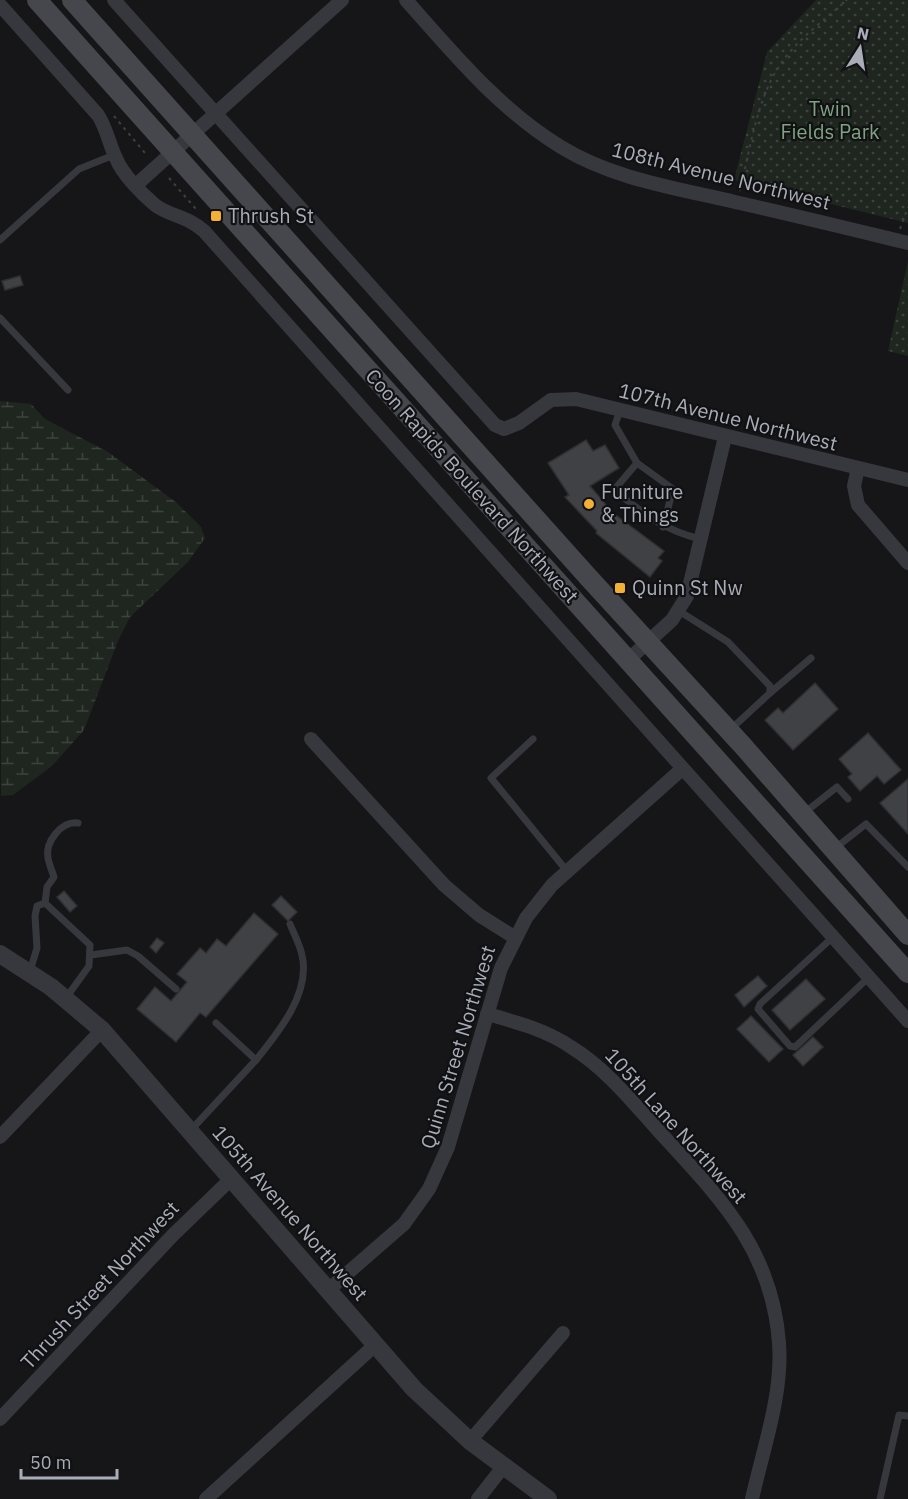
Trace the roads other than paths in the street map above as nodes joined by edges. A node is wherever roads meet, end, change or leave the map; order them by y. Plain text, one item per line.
1 (37, 0) edge
2 (72, 0) edge
3 (114, 0) edge
4 (342, 0) edge
5 (406, 0) edge
6 (0, 5) edge
7 (216, 113) junction
8 (192, 134) junction
9 (173, 152) junction
10 (114, 155) junction
11 (136, 185) junction
12 (0, 240) edge
13 (903, 242) edge
14 (0, 318) edge
15 (68, 390) dead end
16 (620, 410) junction
17 (724, 437) junction
18 (637, 463) junction
19 (858, 468) junction
20 (908, 480) edge
21 (663, 526) junction
22 (700, 539) junction
23 (908, 563) edge
24 (679, 611) junction
25 (648, 642) junction
26 (811, 658) dead end
27 (628, 660) junction
28 (770, 693) junction
29 (729, 731) junction
30 (311, 739) dead end
31 (533, 739) dead end
32 (682, 769) junction
33 (848, 799) dead end
34 (802, 815) junction
35 (78, 823) dead end
36 (832, 850) junction
37 (908, 867) edge
38 (567, 871) junction
39 (45, 903) junction
40 (290, 924) dead end
41 (514, 937) junction
42 (833, 937) junction
43 (901, 939) edge
44 (0, 954) edge
45 (91, 955) junction
46 (29, 972) junction
47 (908, 973) edge
48 (868, 977) junction
49 (176, 989) dead end
50 (66, 998) junction
51 (487, 1014) junction
52 (908, 1021) edge
53 (216, 1023) dead end
54 (102, 1030) junction
55 (256, 1060) junction
56 (190, 1131) junction
57 (0, 1137) edge
58 (231, 1179) junction
59 (327, 1291) junction
60 (562, 1333) dead end
61 (374, 1346) junction
62 (908, 1416) edge
63 (0, 1419) edge
64 (470, 1441) junction
65 (503, 1467) junction
66 (206, 1499) edge
67 (478, 1499) edge
68 (548, 1499) edge
69 (752, 1499) edge
70 (880, 1499) edge

1 - 9 main road, Coon Rapids Boulevard Northwest
2 - 8 main road, Coon Rapids Boulevard Northwest
3 - 7 street
4 - 7 street
5 - 13 street, 108th Avenue Northwest
6 - 10 street
7 - 8 street
7 - 16 street, 107th Avenue Northwest
8 - 9 street
8 - 25 main road, Coon Rapids Boulevard Northwest
9 - 11 street
9 - 27 main road, Coon Rapids Boulevard Northwest
10 - 11 street
10 - 12 lane
11 - 32 street
14 - 15 lane
16 - 17 street, 107th Avenue Northwest
16 - 18 lane
17 - 19 street, 107th Avenue Northwest
17 - 22 street
18 - 21 lane
18 - 21 lane
19 - 20 street, 107th Avenue Northwest
19 - 23 street
21 - 22 lane
22 - 24 street
24 - 25 street
24 - 28 lane
25 - 27 street
25 - 29 main road, Coon Rapids Boulevard Northwest
26 - 28 lane
27 - 43 main road, Coon Rapids Boulevard Northwest
28 - 29 lane
29 - 34 main road, Coon Rapids Boulevard Northwest
30 - 41 street
31 - 38 lane
32 - 38 street, Quinn Street Northwest
32 - 42 street
33 - 34 lane
34 - 36 main road, Coon Rapids Boulevard Northwest
35 - 39 lane
36 - 37 lane
36 - 43 main road, Coon Rapids Boulevard Northwest
38 - 41 street, Quinn Street Northwest
39 - 45 lane
39 - 46 lane
40 - 55 lane
41 - 51 street, Quinn Street Northwest
42 - 48 street
42 - 48 lane
43 - 47 main road, Coon Rapids Boulevard Northwest
44 - 46 street, 105th Avenue Northwest
45 - 49 lane
45 - 50 lane
46 - 50 street, 105th Avenue Northwest
48 - 52 street
50 - 54 street, 105th Avenue Northwest
51 - 59 street, Quinn Street Northwest
51 - 69 street, 105th Lane Northwest
53 - 55 lane
54 - 56 street, 105th Avenue Northwest
54 - 57 street
55 - 56 lane
56 - 58 street, 105th Avenue Northwest
58 - 59 street, 105th Avenue Northwest
58 - 63 street, Thrush Street Northwest
59 - 61 street, 105th Avenue Northwest
60 - 64 street
61 - 64 street, 105th Avenue Northwest
61 - 66 street
62 - 70 lane
64 - 65 street, 105th Avenue Northwest
65 - 67 street
65 - 68 street, 105th Avenue Northwest

